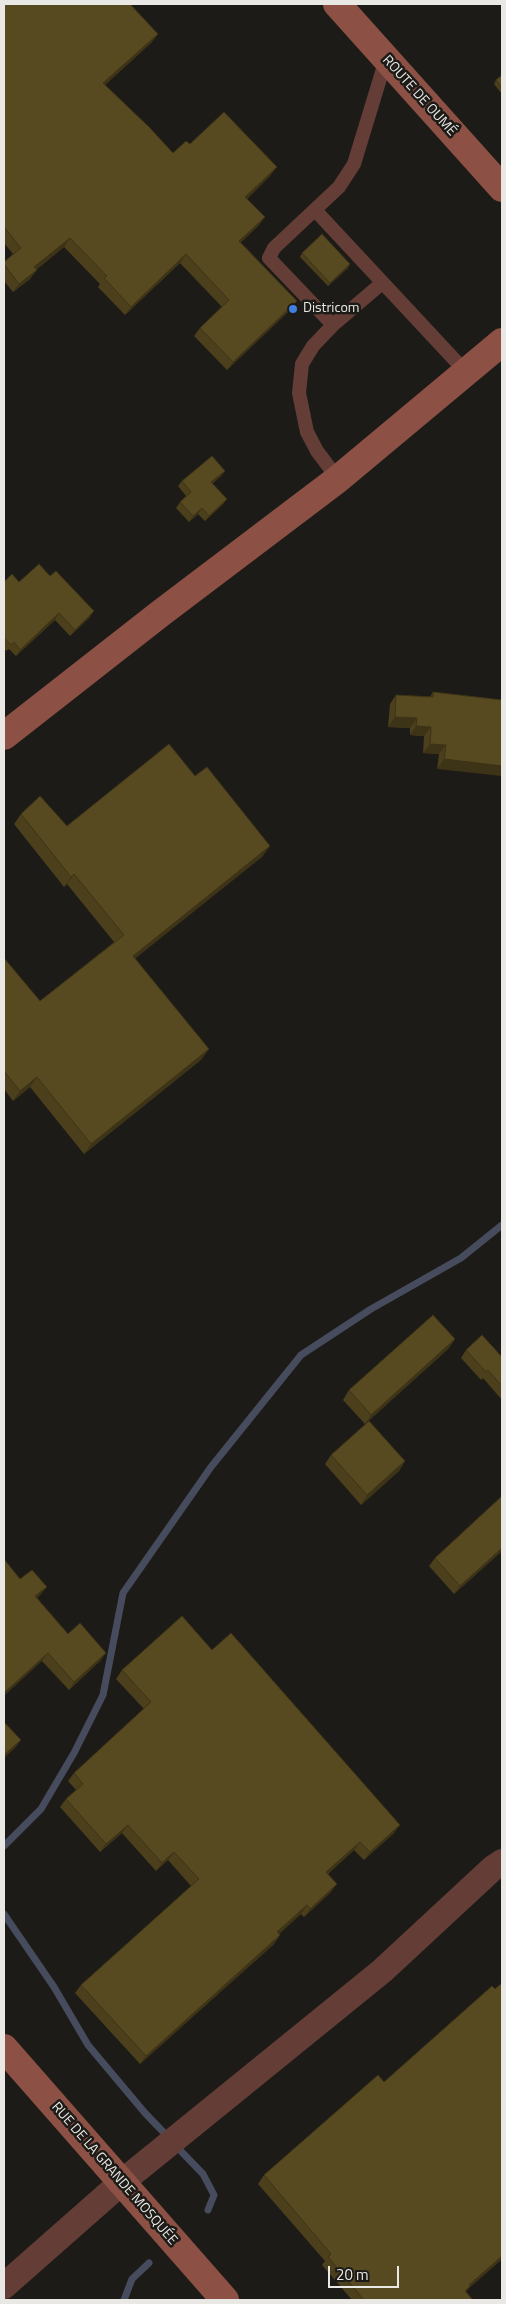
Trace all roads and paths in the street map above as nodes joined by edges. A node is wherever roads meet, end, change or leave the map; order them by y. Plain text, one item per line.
1 (337, 4) edge
2 (386, 59) junction
3 (502, 188) edge
4 (315, 210) junction
5 (382, 283) junction
6 (333, 325) junction
7 (502, 342) edge
8 (466, 372) junction
9 (338, 480) junction
10 (4, 736) edge
11 (499, 1870) edge
12 (4, 2048) edge
13 (122, 2182) junction
14 (4, 2286) edge
15 (224, 2300) edge

1 - 2 main road, ROUTE DE OUMÉ
2 - 3 main road, ROUTE DE OUMÉ
2 - 4 lane
4 - 5 lane
4 - 6 lane
5 - 6 lane
5 - 8 lane
6 - 9 lane
7 - 8 main road
8 - 9 main road
9 - 10 main road
11 - 13 street
12 - 13 main road, RUE DE LA GRANDE MOSQUÉE
13 - 14 street
13 - 15 main road, RUE DE LA GRANDE MOSQUÉE

